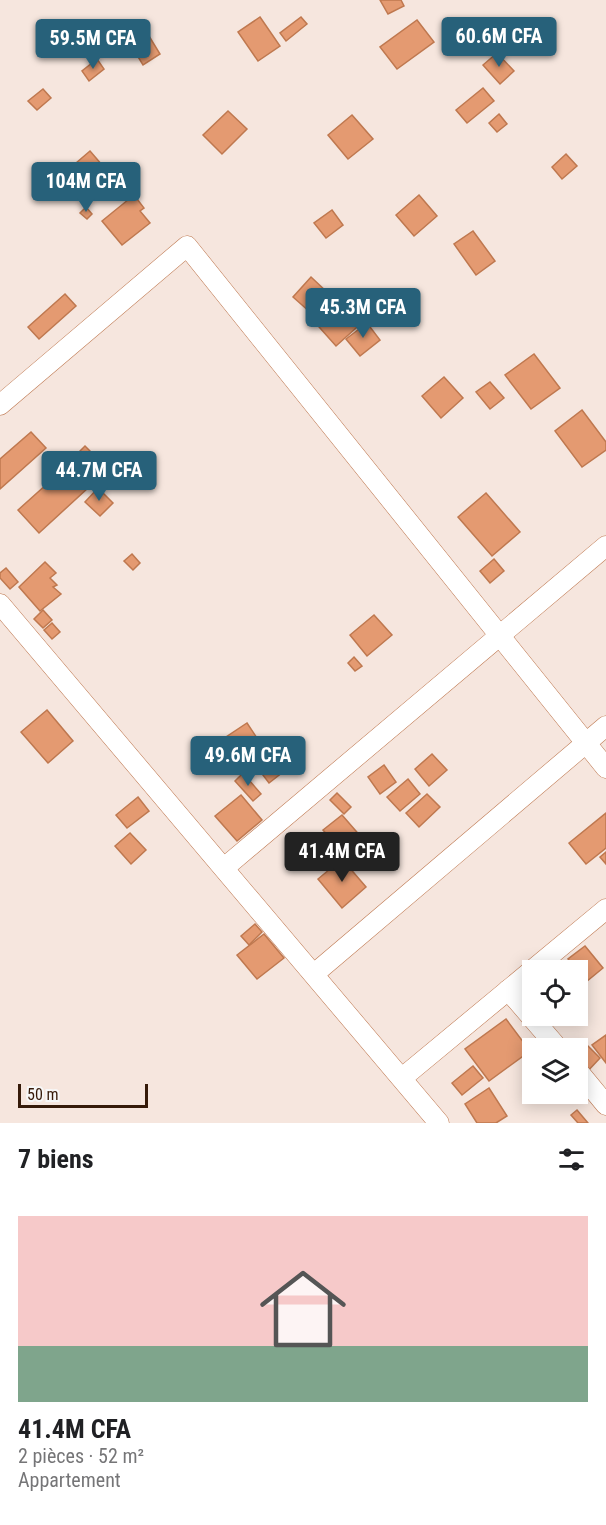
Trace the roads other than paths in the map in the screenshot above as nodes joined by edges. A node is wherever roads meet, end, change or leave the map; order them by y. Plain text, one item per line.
1 (0, 405) edge
2 (606, 546) edge
3 (0, 604) edge
4 (500, 636) junction
5 (606, 726) edge
6 (586, 743) junction
7 (606, 768) edge
8 (225, 868) junction
9 (606, 909) edge
10 (314, 974) junction
11 (508, 990) junction
12 (549, 1038) edge
13 (402, 1078) junction
14 (588, 1083) edge
15 (606, 1105) edge
16 (439, 1123) edge

1 - 4 street
2 - 4 street
3 - 8 street
4 - 6 street
4 - 8 street
5 - 6 street
6 - 7 street
6 - 10 street
8 - 10 street
9 - 11 street
10 - 13 street
11 - 12 street
11 - 13 street
13 - 16 street
14 - 15 street

